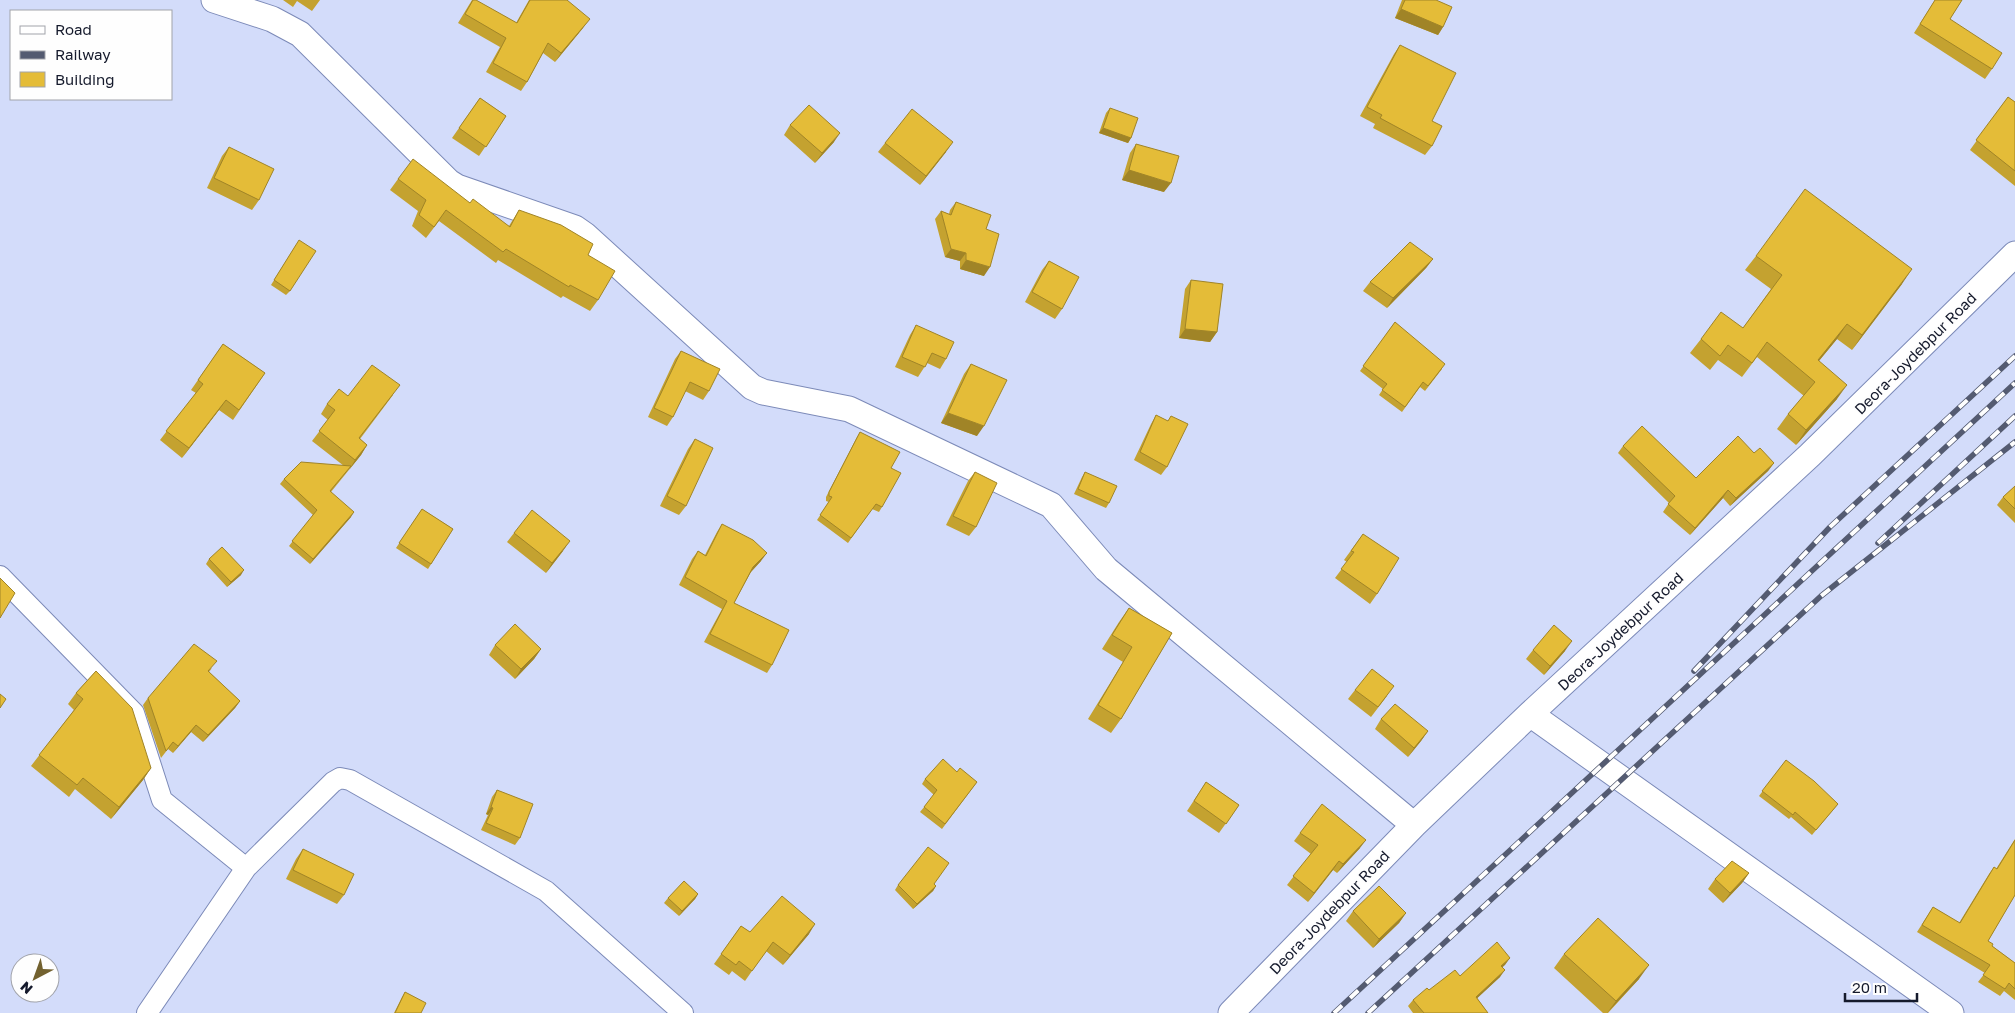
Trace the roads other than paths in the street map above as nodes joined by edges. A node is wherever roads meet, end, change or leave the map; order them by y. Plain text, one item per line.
1 (214, 0) edge
2 (2015, 254) edge
3 (0, 576) edge
4 (1530, 714) junction
5 (1414, 825) junction
6 (246, 868) junction
7 (147, 1013) edge
8 (683, 1013) edge
9 (1231, 1013) edge
10 (1951, 1013) edge

1 - 5 street
2 - 4 street, Deora-Joydebpur Road
3 - 6 street
4 - 5 street, Deora-Joydebpur Road
4 - 10 street
5 - 9 street, Deora-Joydebpur Road
6 - 7 street
6 - 8 street

